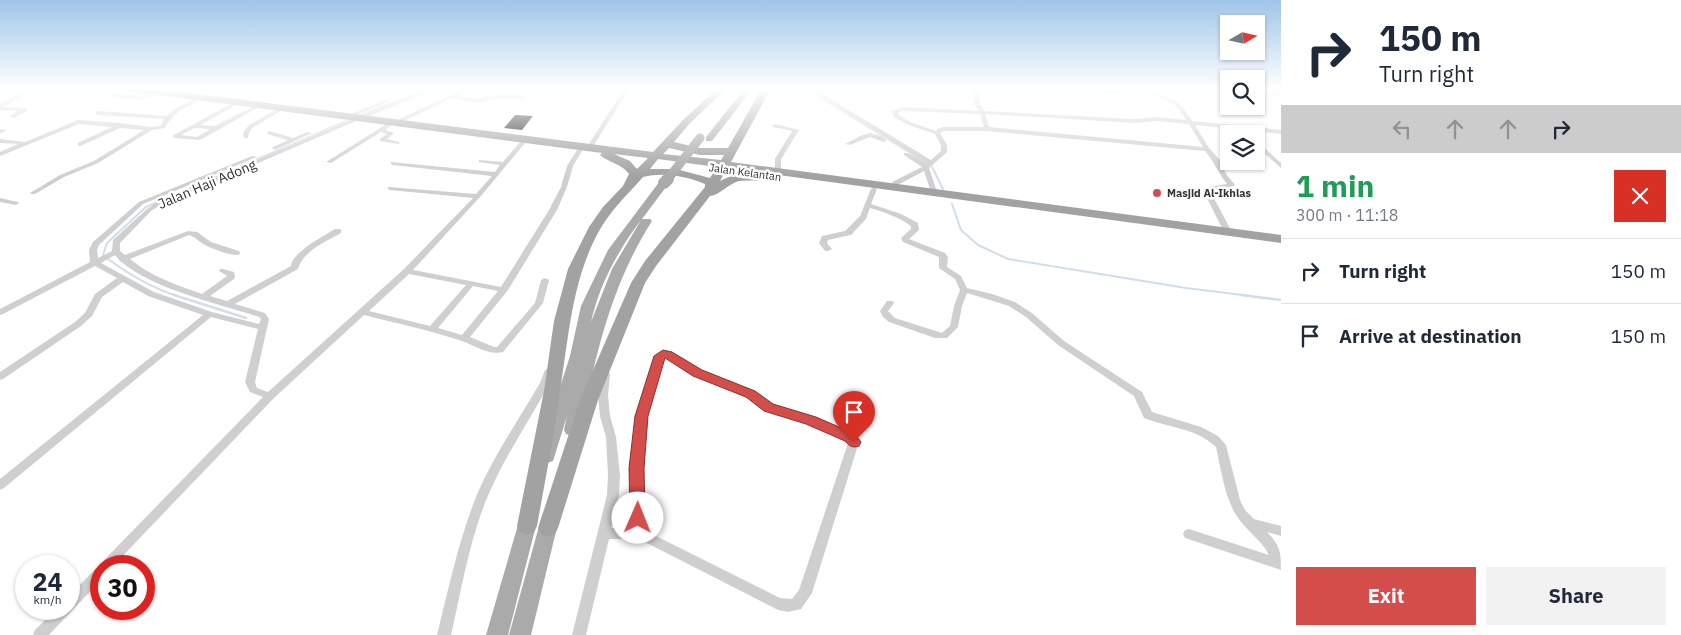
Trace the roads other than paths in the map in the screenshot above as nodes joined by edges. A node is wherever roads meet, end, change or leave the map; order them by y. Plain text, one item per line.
1 (163, 118) edge
2 (168, 118) joint
3 (209, 118) edge
4 (236, 118) edge
5 (266, 118) edge
6 (353, 118) junction
7 (405, 118) edge
8 (607, 118) edge
9 (691, 118) edge
10 (720, 118) edge
11 (723, 118) edge
12 (750, 118) edge
13 (856, 118) edge
14 (898, 118) edge
15 (984, 118) edge
16 (1077, 118) edge
17 (1186, 118) edge
18 (687, 121) junction
19 (1188, 122) junction
20 (393, 123) junction
21 (122, 125) junction
22 (1220, 125) edge
23 (194, 126) junction
24 (775, 126) dead end
25 (216, 128) junction
26 (150, 129) junction
27 (987, 129) junction
28 (379, 130) junction
29 (1265, 130) edge
30 (1281, 132) edge
31 (269, 133) dead end
32 (937, 133) junction
33 (246, 137) dead end
34 (497, 137) junction
35 (704, 139) junction
36 (293, 140) junction
37 (670, 140) junction
38 (0, 141) edge
39 (523, 142) junction
40 (24, 143) junction
41 (396, 143) dead end
42 (80, 144) dead end
43 (848, 144) dead end
44 (286, 147) junction
45 (733, 148) junction
46 (608, 149) junction
47 (1207, 149) junction
48 (585, 150) junction
49 (1265, 150) edge
50 (0, 154) edge
51 (1269, 154) junction
52 (1281, 155) edge
53 (655, 158) junction
54 (481, 161) dead end
55 (329, 162) dead end
56 (393, 163) dead end
57 (504, 164) junction
58 (929, 165) junction
59 (722, 166) junction
60 (1281, 166) edge
61 (778, 171) junction
62 (495, 174) junction
63 (640, 174) junction
64 (797, 179) junction
65 (669, 184) junction
66 (892, 186) junction
67 (390, 188) dead end
68 (874, 189) junction
69 (934, 192) junction
70 (33, 193) dead end
71 (623, 193) junction
72 (707, 193) junction
73 (478, 196) junction
74 (0, 200) edge
75 (993, 202) junction
76 (16, 203) dead end
77 (866, 205) junction
78 (338, 231) dead end
79 (1228, 232) junction
80 (1281, 238) edge
81 (828, 249) dead end
82 (114, 253) junction
83 (236, 253) dead end
84 (123, 259) junction
85 (96, 261) junction
86 (223, 271) dead end
87 (407, 271) junction
88 (122, 279) junction
89 (545, 280) dead end
90 (472, 284) junction
91 (504, 290) junction
92 (964, 290) junction
93 (204, 296) junction
94 (890, 303) dead end
95 (229, 304) junction
96 (0, 312) edge
97 (364, 312) junction
98 (209, 314) junction
99 (562, 321) junction
100 (262, 328) junction
101 (432, 330) junction
102 (464, 338) junction
103 (607, 356) junction
104 (0, 377) edge
105 (270, 396) junction
106 (0, 485) edge
107 (1251, 523) junction
108 (527, 526) junction
109 (548, 528) junction
110 (633, 530) junction
111 (1281, 531) edge
112 (605, 533) junction
113 (1189, 534) dead end
114 (117, 555) edge
115 (1281, 564) edge
116 (90, 583) edge
117 (80, 593) edge
118 (54, 620) edge
119 (40, 635) edge
120 (444, 635) edge
121 (497, 635) edge
122 (520, 635) edge
123 (579, 635) edge

1 - 2 street
2 - 26 street
3 - 23 street
4 - 25 street
5 - 33 street
6 - 20 highway, Jalan Kelantan
6 - 36 street
6 - 44 street, Jalan Haji Adong
7 - 20 street
8 - 48 street
9 - 18 highway
10 - 35 main road
11 - 35 main road
12 - 45 highway
13 - 58 street
14 - 32 street
15 - 27 street
16 - 19 street
17 - 19 street
18 - 37 highway
18 - 46 highway
19 - 22 street
19 - 47 street
20 - 28 street
20 - 34 highway, Jalan Kelantan
21 - 26 street
21 - 40 street
21 - 42 street
23 - 25 street
23 - 25 street
24 - 61 street
26 - 70 street
27 - 32 street
27 - 47 street
28 - 41 street
28 - 55 street
29 - 30 street
31 - 36 street
32 - 58 street
34 - 39 highway, Jalan Kelantan
34 - 48 highway, Jalan Kelantan
35 - 65 main road
36 - 44 street
37 - 45 highway
37 - 53 highway
38 - 40 street
39 - 48 highway, Jalan Kelantan
39 - 57 street
40 - 50 street
43 - 58 street
44 - 82 street, Jalan Haji Adong
44 - 85 street
45 - 59 highway
45 - 61 highway
46 - 48 highway, Jalan Kelantan
46 - 53 highway, Jalan Kelantan
47 - 79 street
48 - 53 highway, Jalan Kelantan
48 - 71 highway
48 - 91 street
49 - 51 street
51 - 52 street
51 - 60 street
53 - 59 highway, Jalan Kelantan
53 - 63 highway
54 - 57 street
56 - 62 street
57 - 62 street
58 - 66 street
58 - 69 street
59 - 61 highway, Jalan Kelantan
59 - 64 highway, Jalan Kelantan
59 - 72 highway
61 - 66 highway, Jalan Kelantan
62 - 73 street
63 - 71 highway
63 - 72 highway
64 - 68 highway, Jalan Kelantan
64 - 72 highway
65 - 108 main road
65 - 109 main road
66 - 69 highway, Jalan Kelantan
67 - 73 street
68 - 75 highway, Jalan Kelantan
68 - 77 street
69 - 75 highway, Jalan Kelantan
71 - 99 highway
72 - 103 highway
73 - 87 street
74 - 76 street
75 - 79 highway, Jalan Kelantan
77 - 81 street
77 - 92 street
78 - 95 street
79 - 80 highway, Jalan Kelantan
82 - 84 street
82 - 85 street
83 - 84 street
84 - 93 street
85 - 88 street
85 - 96 street
86 - 93 street
87 - 90 street
87 - 97 street
88 - 98 street
88 - 104 street
89 - 102 street
90 - 91 street
90 - 101 street
91 - 102 street
92 - 94 street
92 - 107 street
93 - 95 street
95 - 100 street
97 - 101 street
97 - 105 street
98 - 100 street
98 - 106 street
99 - 108 highway
99 - 120 street
100 - 105 street
101 - 102 street
103 - 109 highway
103 - 112 street
105 - 114 street
107 - 111 street
107 - 115 street
108 - 121 main road
109 - 122 main road
110 - 110 street
110 - 112 street
112 - 123 street
113 - 115 street
116 - 117 street
118 - 119 street

